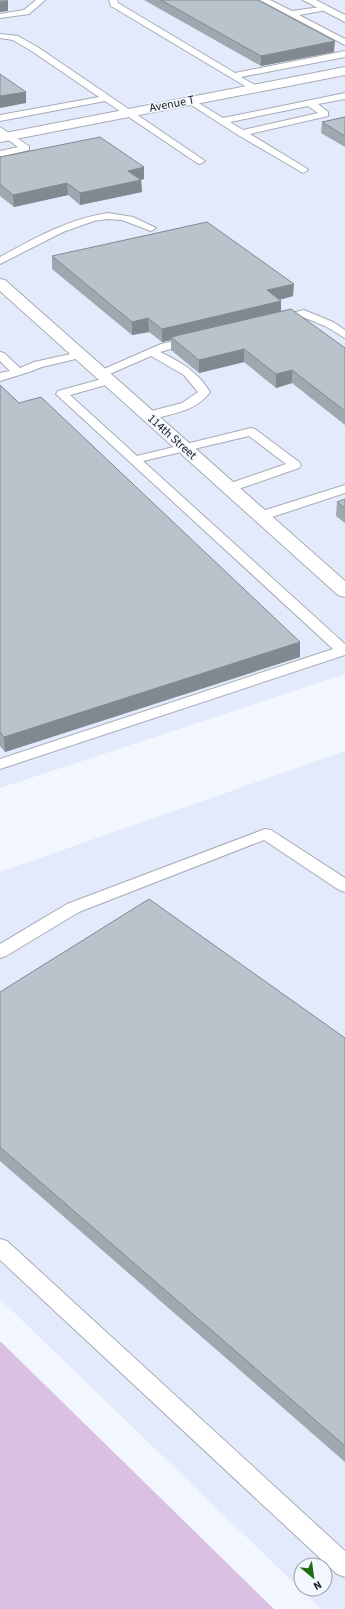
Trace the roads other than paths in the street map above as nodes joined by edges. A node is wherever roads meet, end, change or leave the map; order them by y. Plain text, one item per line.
1 (41, 0) edge
2 (113, 0) edge
3 (264, 0) edge
4 (308, 0) edge
5 (324, 8) junction
6 (291, 14) junction
7 (0, 16) edge
8 (345, 19) edge
9 (0, 36) edge
10 (345, 42) edge
11 (345, 54) edge
12 (345, 71) edge
13 (234, 76) junction
14 (255, 89) junction
15 (345, 96) edge
16 (105, 98) junction
17 (332, 99) junction
18 (189, 101) junction
19 (310, 103) junction
20 (345, 106) edge
21 (128, 113) junction
22 (0, 118) edge
23 (222, 121) junction
24 (241, 133) junction
25 (3, 134) edge
26 (0, 154) edge
27 (200, 161) dead end
28 (303, 170) dead end
29 (151, 228) dead end
30 (0, 260) edge
31 (0, 283) edge
32 (345, 320) edge
33 (265, 322) edge
34 (329, 324) junction
35 (345, 335) edge
36 (203, 337) edge
37 (151, 352) junction
38 (0, 355) edge
39 (80, 355) junction
40 (18, 372) junction
41 (0, 376) edge
42 (105, 377) junction
43 (148, 416) junction
44 (184, 447) junction
45 (134, 460) junction
46 (230, 488) junction
47 (345, 488) edge
48 (261, 516) junction
49 (345, 591) edge
50 (344, 650) edge
51 (0, 764) edge
52 (345, 886) edge
53 (0, 952) edge
54 (0, 1247) edge
55 (345, 1566) edge

1 - 7 lane
2 - 13 lane
3 - 6 lane
4 - 5 street
5 - 6 lane
5 - 8 street
6 - 10 lane
9 - 16 lane
11 - 13 lane
12 - 14 street, Avenue T
13 - 14 lane
14 - 18 street, Avenue T
15 - 17 lane
16 - 21 lane
16 - 22 lane
17 - 19 lane
17 - 20 lane
18 - 21 street, Avenue T
18 - 23 lane
19 - 23 lane
19 - 24 lane
21 - 25 street, Avenue T
21 - 27 lane
23 - 24 lane
24 - 28 lane
25 - 26 lane
29 - 30 lane
31 - 39 street, 114th Street
32 - 34 lane
33 - 34 lane
34 - 35 lane
36 - 37 lane
37 - 42 lane
37 - 43 lane
38 - 40 lane
39 - 40 lane
39 - 42 street, 114th Street
40 - 41 lane
42 - 43 street, 114th Street
42 - 45 lane
43 - 44 street, 114th Street
44 - 45 lane
44 - 46 street, 114th Street
44 - 46 lane
45 - 50 lane
46 - 48 street, 114th Street
47 - 48 lane
48 - 49 street, 114th Street
50 - 51 lane
52 - 53 lane
54 - 55 lane

